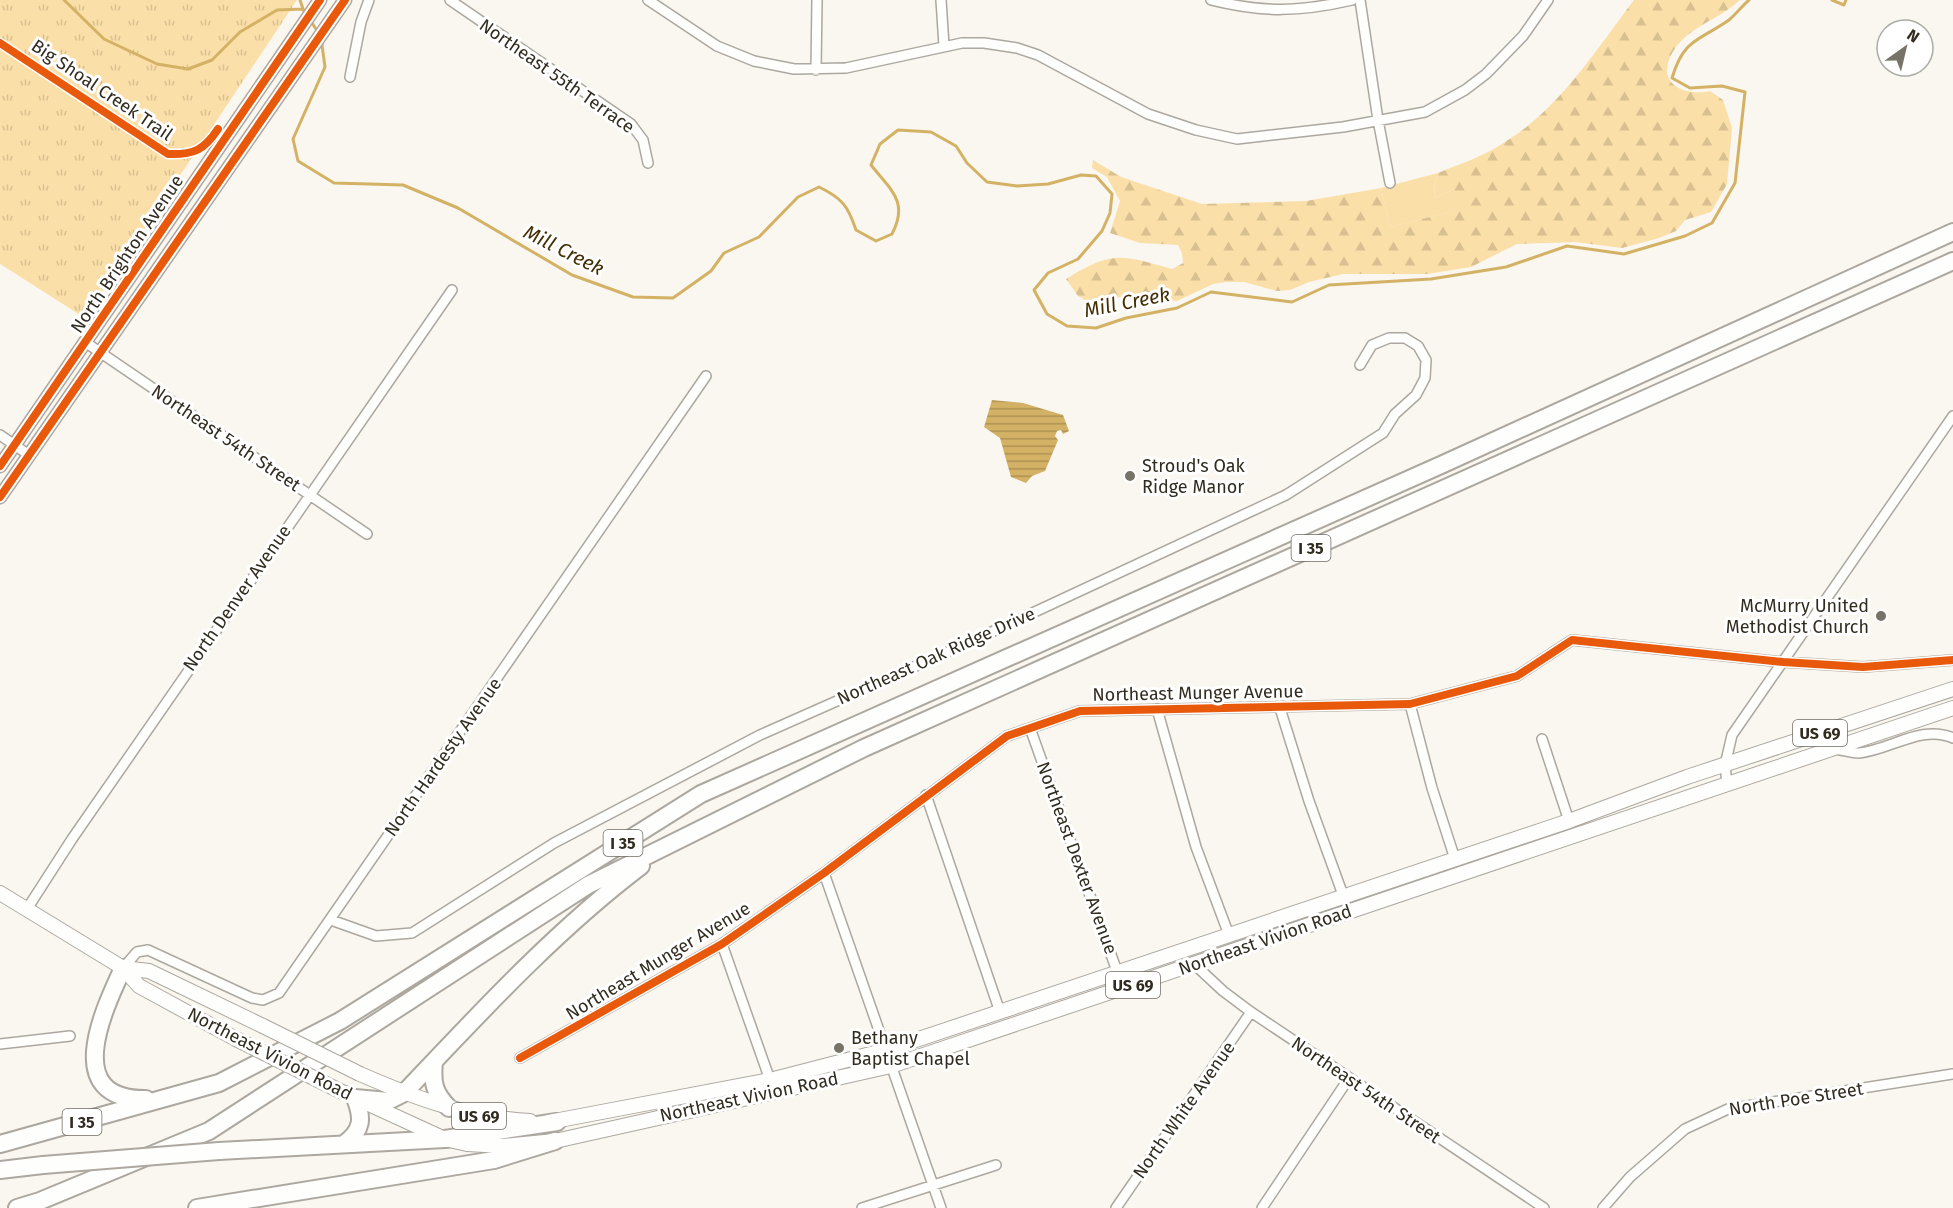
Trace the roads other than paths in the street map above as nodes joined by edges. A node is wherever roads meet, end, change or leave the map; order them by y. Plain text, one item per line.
1 (320, 0) edge
2 (369, 0) edge
3 (450, 0) edge
4 (648, 0) edge
5 (817, 0) edge
6 (941, 0) edge
7 (1211, 0) edge
8 (1352, 0) edge
9 (1360, 0) edge
10 (1546, 1) edge
11 (344, 2) edge
12 (944, 46) junction
13 (816, 70) junction
14 (350, 76) dead end
15 (1378, 120) junction
16 (648, 163) dead end
17 (1390, 183) dead end
18 (1953, 232) edge
19 (1953, 261) edge
20 (452, 290) dead end
21 (85, 342) junction
22 (101, 352) junction
23 (1360, 365) dead end
24 (706, 376) dead end
25 (1953, 416) edge
26 (0, 435) edge
27 (15, 445) junction
28 (29, 455) junction
29 (0, 466) edge
30 (309, 495) junction
31 (0, 497) edge
32 (367, 534) dead end
33 (1953, 660) edge
34 (1783, 662) junction
35 (1953, 689) edge
36 (1410, 704) junction
37 (1279, 705) junction
38 (1953, 708) edge
39 (1157, 709) junction
40 (1030, 728) junction
41 (1953, 738) edge
42 (1542, 739) dead end
43 (1833, 748) junction
44 (1725, 765) junction
45 (1727, 784) junction
46 (926, 795) junction
47 (1569, 822) junction
48 (673, 842) junction
49 (1455, 859) junction
50 (824, 873) junction
51 (0, 893) edge
52 (1343, 895) junction
53 (27, 909) junction
54 (331, 920) junction
55 (1229, 935) junction
56 (722, 944) junction
57 (1194, 964) junction
58 (123, 968) junction
59 (1117, 972) junction
60 (1124, 988) junction
61 (1000, 1012) junction
62 (1251, 1012) junction
63 (70, 1036) dead end
64 (0, 1044) edge
65 (886, 1050) junction
66 (520, 1058) dead end
67 (434, 1062) junction
68 (891, 1066) junction
69 (1953, 1074) edge
70 (1349, 1078) junction
71 (770, 1080) junction
72 (404, 1093) junction
73 (355, 1098) junction
74 (165, 1099) junction
75 (449, 1108) junction
76 (557, 1122) junction
77 (445, 1139) junction
78 (555, 1141) junction
79 (344, 1143) junction
80 (0, 1144) edge
81 (996, 1164) dead end
82 (0, 1170) edge
83 (932, 1185) junction
84 (17, 1208) edge
85 (197, 1208) edge
86 (862, 1208) edge
87 (941, 1208) edge
88 (1116, 1208) edge
89 (1262, 1208) edge
90 (1544, 1208) edge
91 (1603, 1208) edge

1 - 21 main road, North Brighton Avenue
2 - 14 street
3 - 16 street, Northeast 55th Terrace
4 - 13 street
5 - 13 street
6 - 12 street
7 - 8 street
9 - 15 street
10 - 15 street
11 - 22 main road, North Brighton Avenue
12 - 13 street
12 - 15 street
15 - 17 street
18 - 74 highway, I 35
19 - 48 highway, I 35
20 - 30 street, North Denver Avenue
21 - 22 street, Northeast 54th Street
21 - 27 main road, North Brighton Avenue
22 - 28 main road, North Brighton Avenue
22 - 30 street, Northeast 54th Street
23 - 54 street, Northeast Oak Ridge Drive
24 - 54 street, North Hardesty Avenue
25 - 34 street
26 - 27 street
27 - 28 street
27 - 29 main road, North Brighton Avenue
28 - 31 main road, North Brighton Avenue
30 - 32 street, Northeast 54th Street
30 - 53 street, North Denver Avenue
33 - 34 street, Northeast Munger Avenue
34 - 36 street, Northeast Munger Avenue
34 - 44 street
35 - 44 main road, US 69
36 - 37 street, Northeast Munger Avenue
36 - 49 street
37 - 39 street, Northeast Munger Avenue
37 - 52 street
38 - 43 main road, US 69
39 - 40 street, Northeast Munger Avenue
39 - 55 street
40 - 46 street, Northeast Munger Avenue
40 - 59 street, Northeast Dexter Avenue
41 - 43 street
42 - 47 street
43 - 45 main road, US 69
44 - 45 street
44 - 47 main road, Northeast Vivion Road / US 69
45 - 57 main road, Northeast Vivion Road / US 69
46 - 50 street, Northeast Munger Avenue
46 - 61 street
47 - 49 main road, Northeast Vivion Road / US 69
48 - 67 highway
48 - 84 highway, I 35
49 - 52 main road, Northeast Vivion Road / US 69
50 - 56 street, Northeast Munger Avenue
50 - 65 street
51 - 53 main road, Northeast Vivion Road / US 69
52 - 55 main road, Northeast Vivion Road / US 69
53 - 58 main road, Northeast Vivion Road / US 69
54 - 58 street, North Hardesty Avenue
55 - 59 main road, Northeast Vivion Road / US 69
56 - 66 street, Northeast Munger Avenue
56 - 71 street
57 - 60 main road, Northeast Vivion Road / US 69
57 - 62 street, Northeast 54th Street
58 - 72 main road, Northeast Vivion Road / US 69, bridge
58 - 73 main road, Northeast Vivion Road / US 69, bridge
58 - 74 highway
59 - 60 street, Northeast Dexter Avenue
59 - 61 main road, Northeast Vivion Road / US 69
60 - 68 main road, Northeast Vivion Road / US 69
61 - 65 main road, Northeast Vivion Road / US 69
62 - 70 street, Northeast 54th Street
62 - 88 street, North White Avenue
63 - 64 street
65 - 68 street
65 - 71 main road, Northeast Vivion Road / US 69
67 - 72 highway
67 - 75 highway
68 - 78 main road, Northeast Vivion Road / US 69
68 - 83 street
69 - 91 street, North Poe Street
70 - 89 street
70 - 90 street, Northeast 54th Street
71 - 76 main road, Northeast Vivion Road / US 69
72 - 73 highway
72 - 75 main road, Northeast Vivion Road / US 69
73 - 77 main road, Northeast Vivion Road / US 69
73 - 79 highway
74 - 80 highway, I 35
75 - 76 main road, Northeast Vivion Road / US 69
76 - 77 highway
77 - 78 main road, Northeast Vivion Road / US 69
77 - 79 highway
78 - 85 highway
79 - 82 highway, bridge
81 - 83 street
83 - 86 street
83 - 87 street

